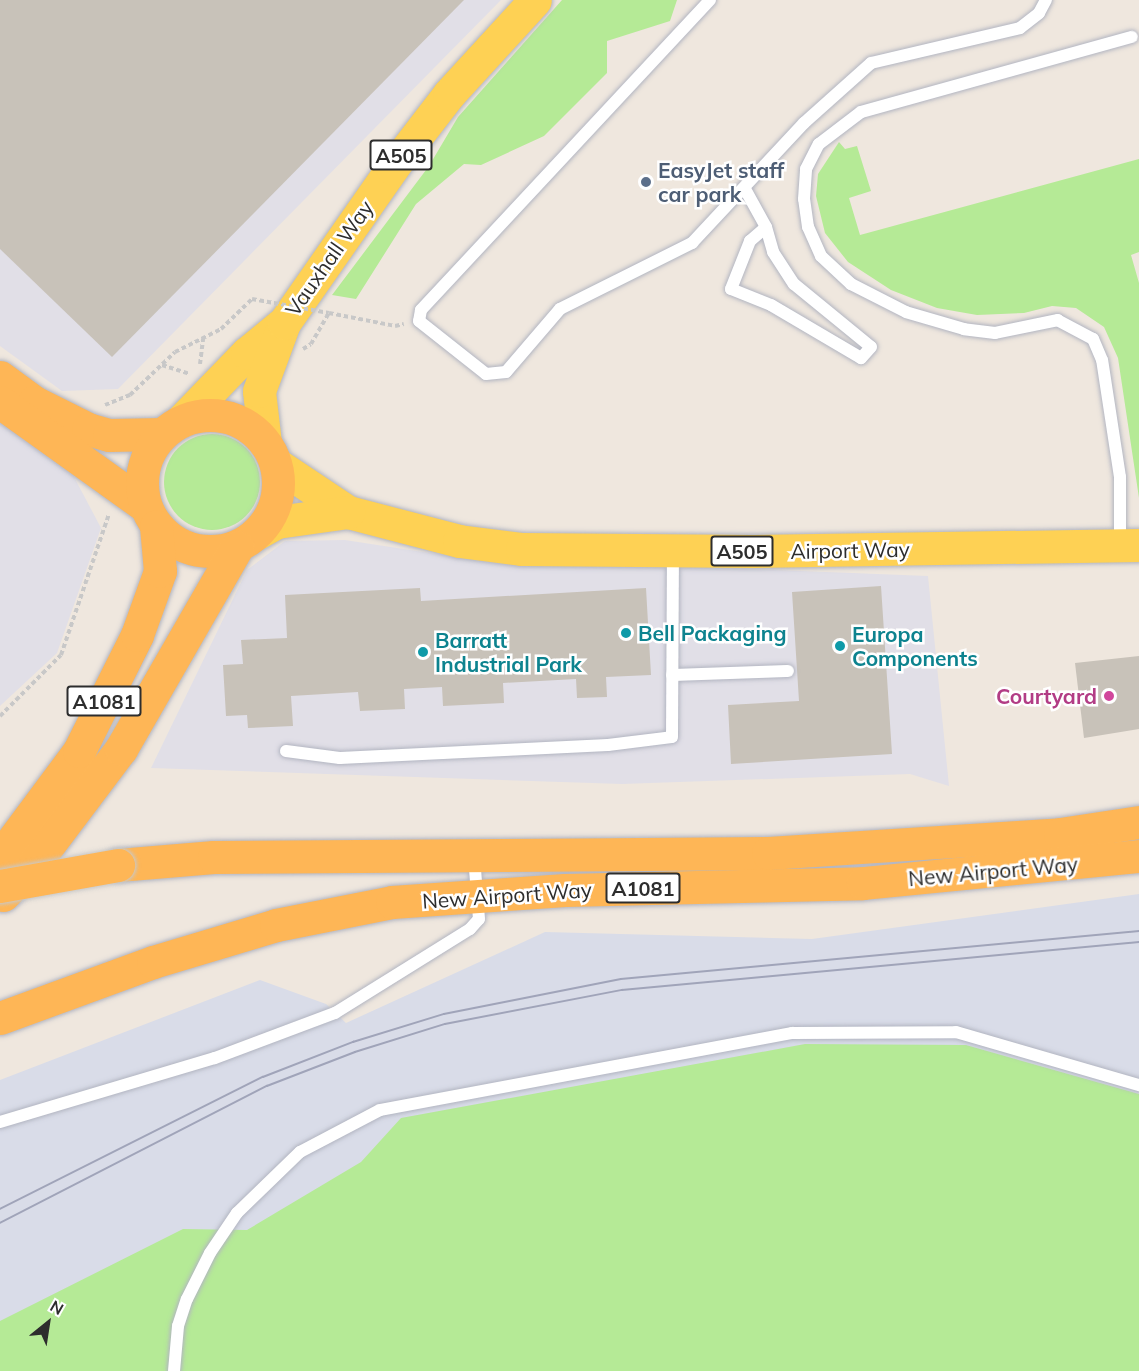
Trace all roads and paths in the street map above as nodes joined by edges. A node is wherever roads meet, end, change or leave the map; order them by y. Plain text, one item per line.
1 (535, 0) edge
2 (710, 0) edge
3 (1046, 0) edge
4 (1132, 37) dead end
5 (745, 189) junction
6 (766, 227) junction
7 (329, 314) junction
8 (419, 321) junction
9 (284, 323) junction
10 (203, 338) junction
11 (311, 344) dead end
12 (162, 365) junction
13 (200, 367) dead end
14 (199, 376) dead end
15 (0, 377) edge
16 (0, 402) edge
17 (116, 404) dead end
18 (171, 428) junction
19 (270, 454) junction
20 (348, 512) junction
21 (150, 515) junction
22 (110, 516) dead end
23 (247, 540) junction
24 (1130, 547) edge
25 (673, 552) junction
26 (788, 671) dead end
27 (672, 675) junction
28 (0, 716) edge
29 (286, 751) dead end
30 (1139, 822) edge
31 (474, 855) junction
32 (0, 856) edge
33 (1139, 856) edge
34 (0, 886) edge
35 (0, 897) edge
36 (476, 897) junction
37 (0, 1018) edge
38 (1139, 1085) edge
39 (0, 1122) edge
40 (174, 1371) edge

1 - 9 main road, Vauxhall Way / A505
2 - 8 lane
3 - 5 lane
4 - 24 lane
5 - 6 lane
5 - 8 lane
6 - 6 lane
7 - 8 path
7 - 10 path, bridge
7 - 11 path
9 - 18 main road, Vauxhall Way / A505
9 - 19 main road, Vauxhall Way / A505
10 - 12 path
10 - 13 path
12 - 14 path
12 - 17 path
15 - 18 highway
16 - 21 highway
18 - 19 highway
18 - 21 highway
19 - 20 main road, Airport Way / A505
19 - 23 highway
20 - 23 main road, Airport Way / A505
20 - 25 main road, Airport Way / A505
21 - 23 highway
21 - 32 highway, A1081
22 - 28 path
23 - 35 highway, A1081
24 - 25 main road, Airport Way / A505
25 - 27 lane
26 - 27 lane
27 - 29 lane
30 - 31 highway, New Airport Way / A1081
31 - 34 highway, New Airport Way / A1081, bridge
31 - 36 lane
33 - 36 highway, New Airport Way / A1081
36 - 37 highway, New Airport Way / A1081
36 - 39 lane
38 - 40 lane

